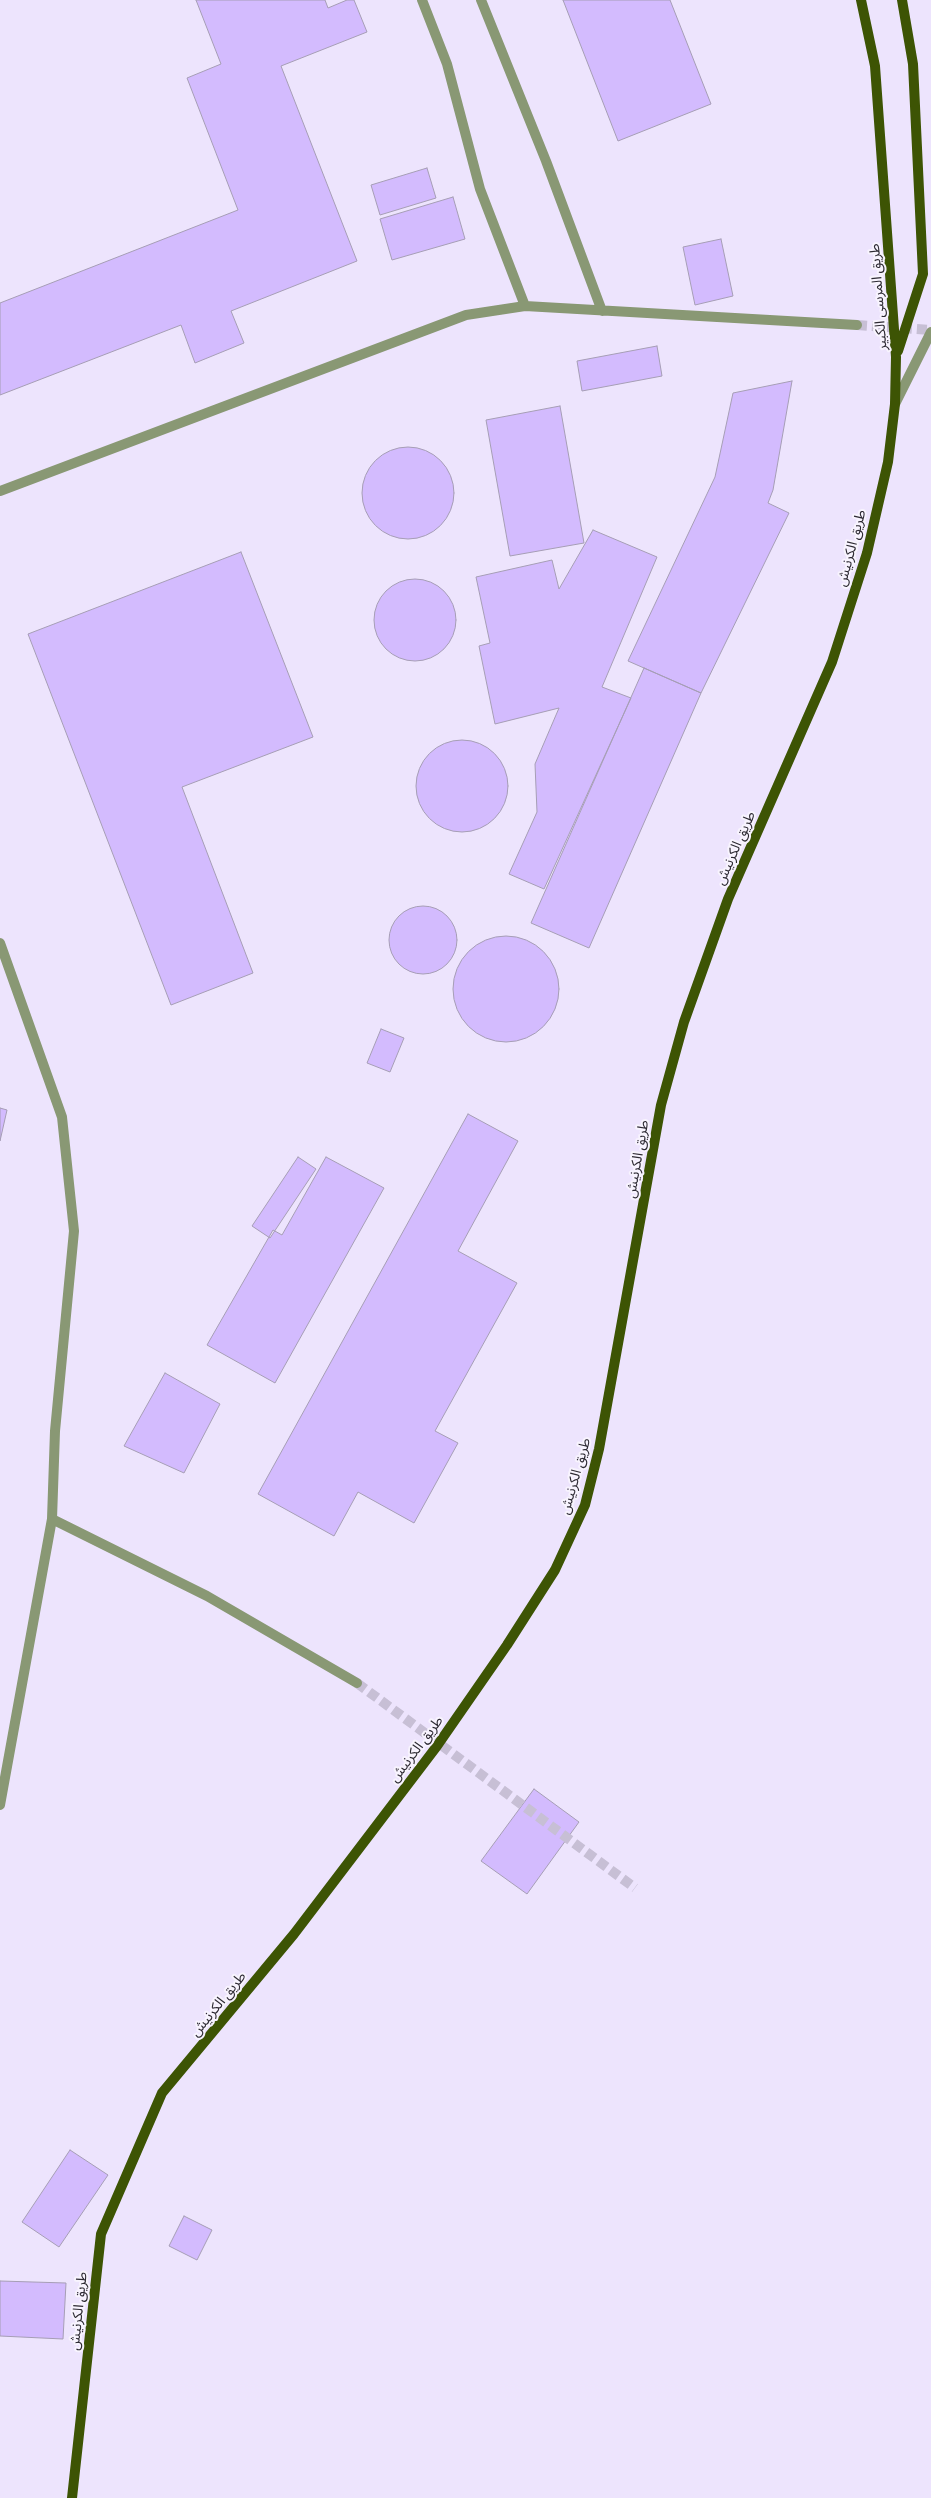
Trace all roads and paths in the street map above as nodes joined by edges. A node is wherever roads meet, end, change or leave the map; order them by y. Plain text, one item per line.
1 (422, 0) edge
2 (481, 0) edge
3 (861, 0) edge
4 (902, 0) edge
5 (525, 306) junction
6 (602, 311) junction
7 (857, 325) tunnel mouth
8 (931, 332) edge
9 (896, 357) junction
10 (895, 404) junction
11 (0, 491) edge
12 (0, 943) edge
13 (52, 1519) junction
14 (357, 1684) tunnel mouth
15 (0, 1805) edge
16 (72, 2498) edge

1 - 5 street
2 - 6 street
3 - 9 main road, طريق المرسى الكبير
4 - 9 main road, طريق المرسى الكبير
5 - 6 street
5 - 11 street
6 - 7 street
8 - 10 street
9 - 10 main road, طريق الكرنيش
10 - 16 main road, طريق الكرنيش
12 - 13 street
13 - 14 street
13 - 15 street

